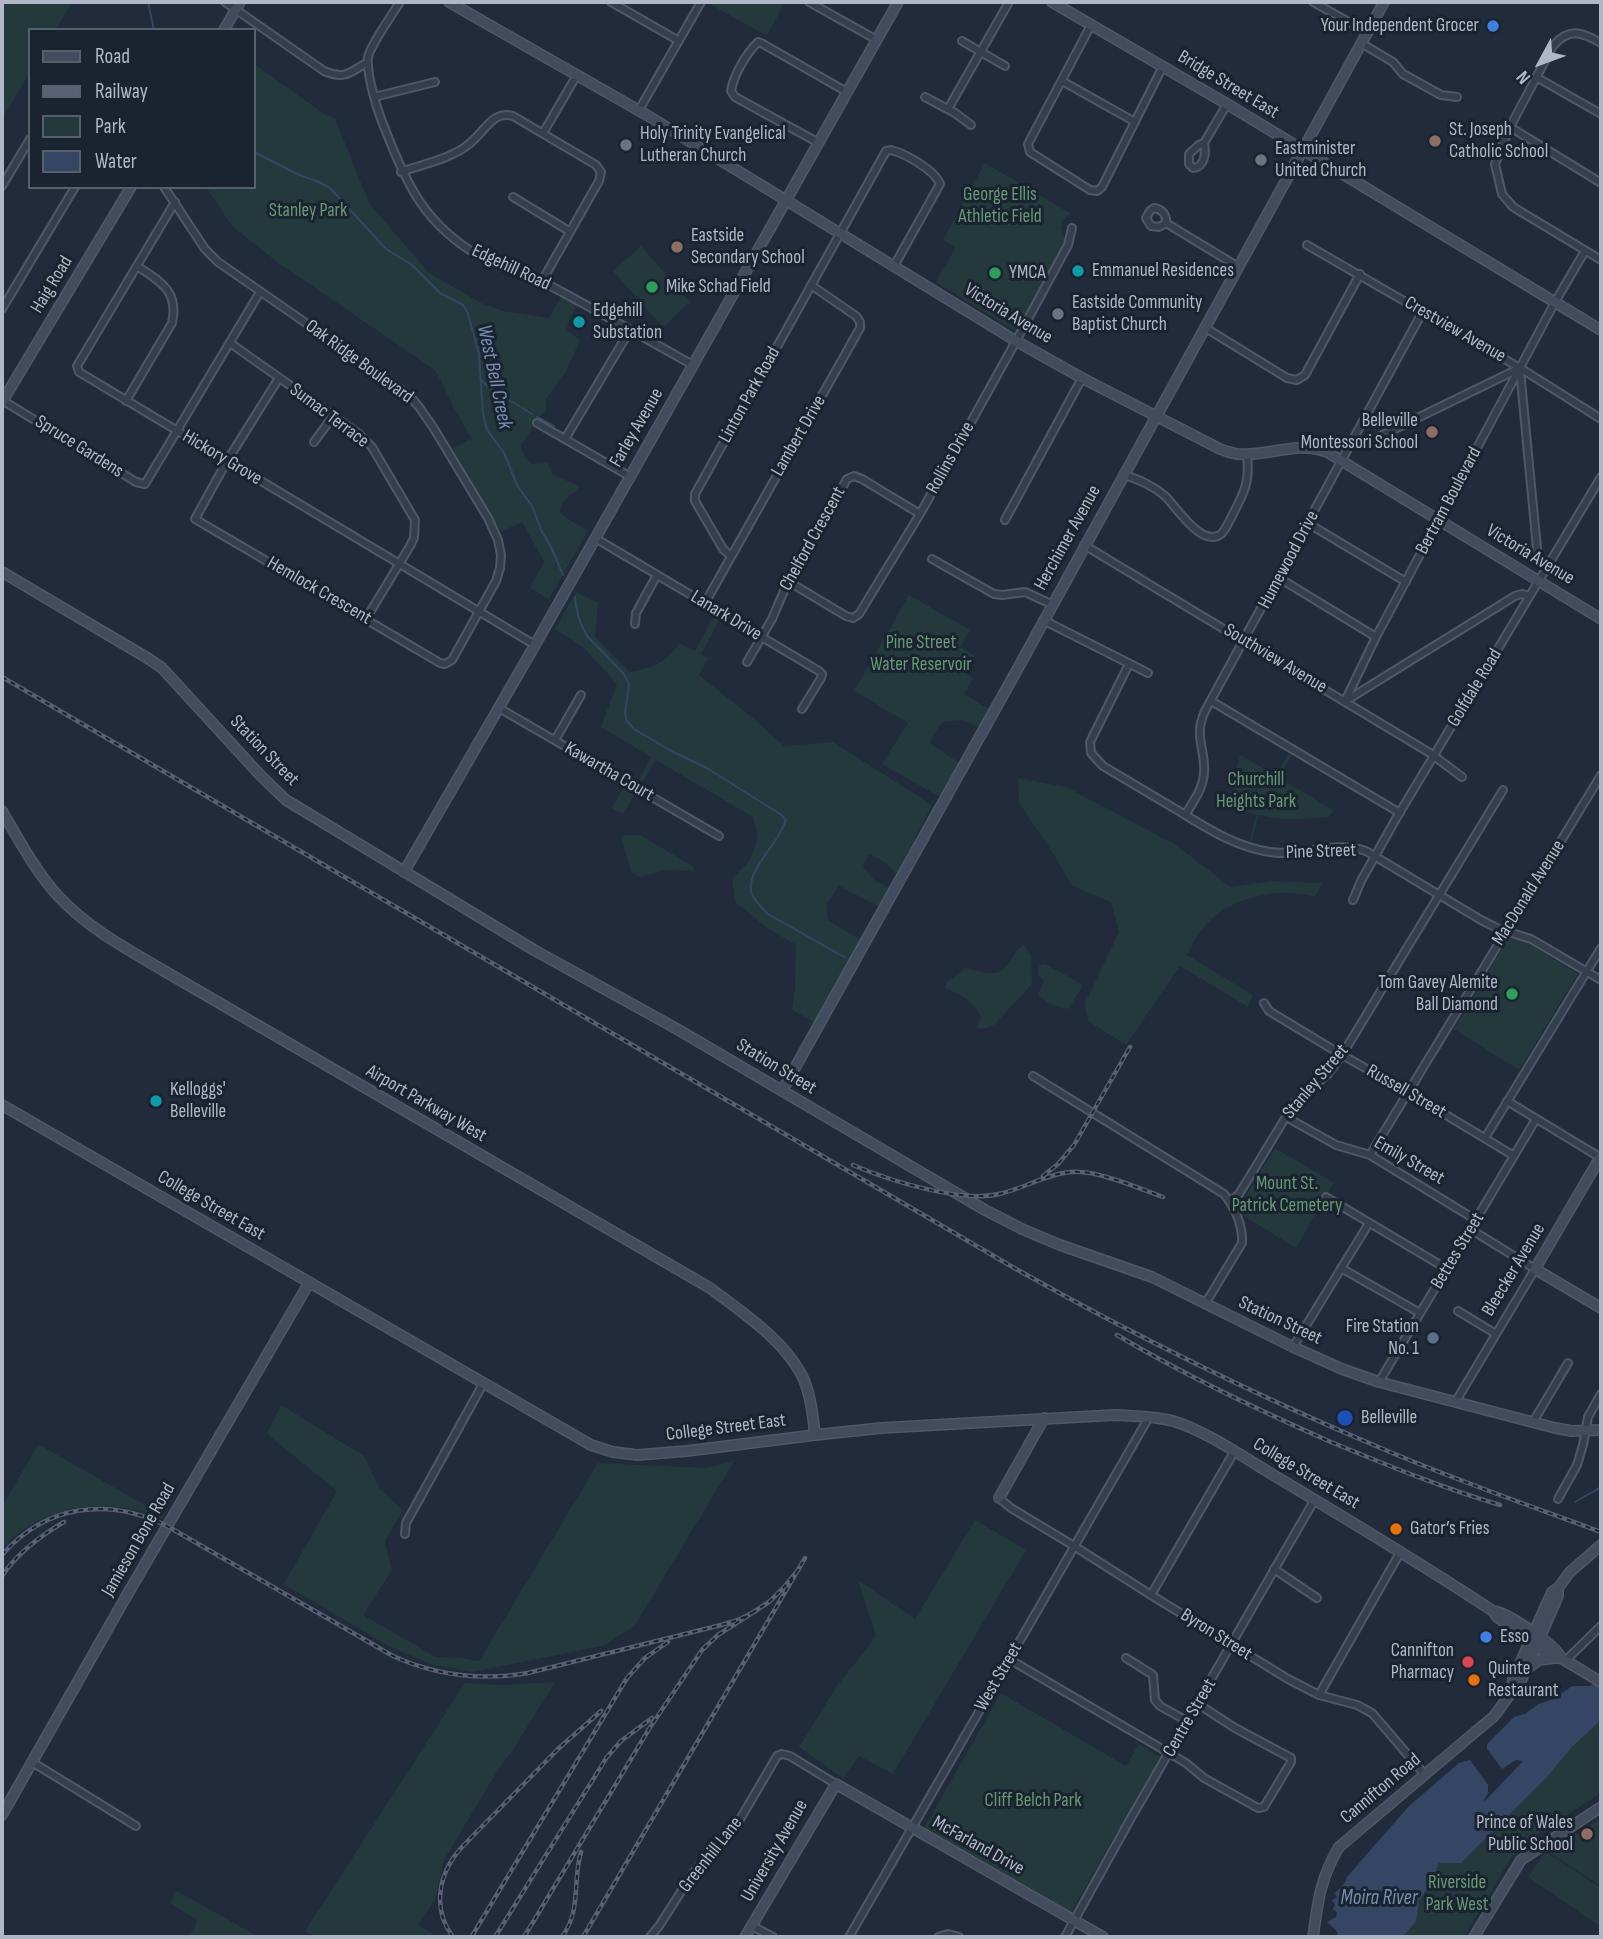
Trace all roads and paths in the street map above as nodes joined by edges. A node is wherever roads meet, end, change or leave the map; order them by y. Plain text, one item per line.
1 (225, 2) edge
2 (400, 2) edge
3 (449, 2) edge
4 (611, 2) edge
5 (701, 2) edge
6 (809, 2) edge
7 (898, 2) edge
8 (1009, 2) edge
9 (1052, 2) edge
10 (1314, 2) edge
11 (1384, 2) edge
12 (238, 6) edge
13 (1091, 25) junction
14 (225, 28) edge
15 (1367, 32) junction
16 (877, 40) junction
17 (679, 41) junction
18 (962, 41) dead end
19 (1361, 43) junction
20 (1601, 43) edge
21 (981, 53) junction
22 (368, 62) junction
23 (1005, 66) dead end
24 (1163, 66) junction
25 (576, 75) junction
26 (1536, 76) junction
27 (1062, 81) junction
28 (435, 82) dead end
29 (847, 92) junction
30 (374, 97) junction
31 (925, 97) dead end
32 (1457, 97) dead end
33 (1227, 104) junction
34 (948, 109) junction
35 (639, 110) junction
36 (1601, 114) edge
37 (1135, 122) junction
38 (971, 125) dead end
39 (1510, 127) junction
40 (543, 134) junction
41 (28, 142) edge
42 (819, 143) junction
43 (1204, 143) dead end
44 (1301, 150) junction
45 (401, 172) junction
46 (1601, 183) edge
47 (2, 186) edge
48 (74, 189) edge
49 (130, 189) edge
50 (165, 189) edge
51 (513, 197) dead end
52 (787, 200) junction
53 (175, 202) junction
54 (1166, 223) dead end
55 (1072, 228) dead end
56 (569, 231) junction
57 (841, 233) junction
58 (1307, 246) dead end
59 (1585, 251) junction
60 (1601, 260) edge
61 (136, 266) junction
62 (894, 266) junction
63 (1237, 266) junction
64 (1360, 274) junction
65 (542, 281) junction
66 (811, 285) junction
67 (260, 292) junction
68 (1555, 302) junction
69 (2, 309) edge
70 (1423, 311) junction
71 (1204, 327) junction
72 (630, 330) junction
73 (1601, 330) edge
74 (1016, 341) junction
75 (230, 343) junction
76 (693, 365) junction
77 (1520, 368) junction
78 (279, 378) junction
79 (1082, 378) junction
80 (2, 401) edge
81 (125, 401) junction
82 (333, 416) junction
83 (1155, 416) junction
84 (1601, 419) edge
85 (537, 423) dead end
86 (177, 431) junction
87 (565, 439) junction
88 (314, 442) dead end
89 (1352, 442) junction
90 (1247, 454) junction
91 (227, 461) junction
92 (1342, 461) junction
93 (1122, 475) junction
94 (629, 476) junction
95 (1601, 477) edge
96 (920, 514) junction
97 (1005, 520) dead end
98 (1439, 521) junction
99 (1309, 524) junction
100 (595, 538) junction
101 (1084, 545) junction
102 (731, 556) junction
103 (932, 559) dead end
104 (398, 564) junction
105 (1548, 568) junction
106 (2, 570) edge
107 (657, 575) junction
108 (1279, 578) junction
109 (789, 582) junction
110 (1406, 582) junction
111 (1540, 582) junction
112 (1530, 596) junction
113 (705, 603) junction
114 (1051, 604) junction
115 (478, 612) junction
116 (366, 619) junction
117 (1601, 619) edge
118 (1043, 620) junction
119 (635, 624) dead end
120 (761, 637) junction
121 (1376, 637) junction
122 (1245, 641) junction
123 (535, 645) junction
124 (747, 662) dead end
125 (1129, 664) junction
126 (1148, 673) dead end
127 (581, 695) dead end
128 (1211, 701) junction
129 (1345, 701) junction
130 (499, 708) junction
131 (803, 709) dead end
132 (555, 740) junction
133 (1435, 755) junction
134 (1601, 775) edge
135 (1462, 777) dead end
136 (1503, 790) dead end
137 (2, 811) edge
138 (1400, 813) junction
139 (1185, 815) junction
140 (719, 836) dead end
141 (1375, 856) junction
142 (404, 872) junction
143 (1440, 895) junction
144 (1353, 901) dead end
145 (1506, 931) junction
146 (1601, 948) edge
147 (1587, 972) junction
148 (1601, 981) edge
149 (1264, 1003) dead end
150 (1342, 1055) junction
151 (1033, 1076) dead end
152 (782, 1091) junction
153 (1408, 1091) junction
154 (1507, 1101) junction
155 (2, 1105) edge
156 (1286, 1117) junction
157 (1536, 1119) junction
158 (1485, 1138) junction
159 (1370, 1155) junction
160 (1514, 1156) junction
161 (1601, 1157) edge
162 (1326, 1197) dead end
163 (1230, 1202) junction
164 (1476, 1220) junction
165 (1369, 1223) junction
166 (1470, 1230) junction
167 (1341, 1268) junction
168 (1447, 1269) junction
169 (1535, 1269) junction
170 (309, 1283) junction
171 (1205, 1304) junction
172 (1600, 1305) edge
173 (1458, 1311) dead end
174 (1420, 1313) junction
175 (1496, 1334) junction
176 (1293, 1347) junction
177 (1568, 1363) dead end
178 (1378, 1382) junction
179 (484, 1384) junction
180 (1601, 1394) edge
181 (1456, 1401) junction
182 (1150, 1417) junction
183 (1044, 1418) junction
184 (1533, 1422) junction
185 (1601, 1430) edge
186 (1586, 1432) junction
187 (815, 1435) junction
188 (1234, 1452) junction
189 (999, 1498) joint
190 (1558, 1499) dead end
191 (1315, 1500) junction
192 (405, 1534) dead end
193 (1601, 1545) edge
194 (1074, 1546) junction
195 (1401, 1551) junction
196 (1275, 1569) junction
197 (1151, 1595) junction
198 (1317, 1598) dead end
199 (1601, 1626) edge
200 (1535, 1639) junction
201 (1231, 1645) junction
202 (1126, 1658) dead end
203 (1009, 1659) junction
204 (1560, 1659) junction
205 (1526, 1669) junction
206 (1599, 1681) edge
207 (1512, 1690) junction
208 (1320, 1695) junction
209 (1198, 1704) junction
210 (1187, 1721) junction
211 (1169, 1754) junction
212 (32, 1762) junction
213 (1425, 1775) junction
214 (836, 1784) junction
215 (1601, 1807) edge
216 (2, 1815) edge
217 (136, 1826) dead end
218 (911, 1828) junction
219 (1074, 1921) junction
220 (752, 1926) junction
221 (650, 1937) edge
222 (745, 1937) edge
223 (773, 1937) edge
224 (849, 1937) edge
225 (938, 1937) edge
226 (958, 1937) edge
227 (1065, 1937) edge
228 (1103, 1937) edge
229 (1313, 1937) edge
230 (1475, 1937) edge

1 - 12 street
2 - 22 street
3 - 25 street, Victoria Avenue
4 - 17 street
5 - 17 street
6 - 16 street
7 - 16 street, Farley Avenue
8 - 21 street
9 - 13 street, Bridge Street East
10 - 15 street
11 - 15 street, Herchimer Avenue
12 - 14 street
12 - 22 street
13 - 24 street, Bridge Street East
13 - 27 street
15 - 19 street, Herchimer Avenue
16 - 29 street, Farley Avenue
17 - 35 street
18 - 21 street
19 - 32 street
19 - 44 street, Herchimer Avenue
20 - 26 street
21 - 23 street
21 - 34 street
22 - 30 street, Edgehill Road
24 - 33 street, Bridge Street East
24 - 37 street
25 - 35 street, Victoria Avenue
25 - 40 street
26 - 36 street
26 - 39 street
27 - 37 street
27 - 37 street
28 - 30 street
29 - 42 street, Farley Avenue
29 - 42 street
30 - 45 street, Edgehill Road
31 - 34 street
33 - 43 street
33 - 44 street, Bridge Street East
34 - 38 street
35 - 52 street, Victoria Avenue
39 - 46 street
39 - 59 street
40 - 45 street
40 - 56 street
41 - 47 street
42 - 52 street, Farley Avenue
44 - 63 street, Herchimer Avenue
44 - 68 street, Bridge Street East
45 - 65 street, Edgehill Road
48 - 69 street
49 - 80 street, Haig Road
50 - 53 street, Oak Ridge Boulevard
51 - 56 street
52 - 57 street, Victoria Avenue
52 - 76 street, Farley Avenue
53 - 61 street, Hickory Grove
53 - 67 street, Oak Ridge Boulevard
54 - 63 street
55 - 74 street, Rollins Drive
56 - 65 street
57 - 62 street, Victoria Avenue
57 - 62 street, Linton Park Road
57 - 66 street, Linton Park Road
58 - 64 street, Crestview Avenue
59 - 60 street
59 - 68 street, Bertram Boulevard
61 - 81 street
61 - 81 street, Hickory Grove
62 - 74 street, Victoria Avenue
63 - 71 street, Herchimer Avenue
64 - 70 street, Crestview Avenue
64 - 71 street
65 - 72 street, Edgehill Road
66 - 102 street, Linton Park Road
66 - 102 street, Lambert Drive
67 - 75 street, Spruce Gardens
67 - 115 street, Oak Ridge Boulevard
68 - 73 street, Bridge Street East
68 - 77 street, Bertram Boulevard
70 - 77 street, Crestview Avenue
70 - 89 street, Humewood Drive
71 - 83 street, Herchimer Avenue
72 - 76 street, Edgehill Road
72 - 87 street
74 - 79 street, Victoria Avenue
74 - 96 street, Rollins Drive
75 - 78 street, Sumac Terrace
75 - 86 street, Spruce Gardens
76 - 94 street, Farley Avenue
77 - 84 street, Crestview Avenue
77 - 89 street
77 - 98 street, Bertram Boulevard
77 - 105 street
78 - 82 street, Sumac Terrace
78 - 91 street
79 - 83 street, Victoria Avenue
79 - 97 street
80 - 86 street, Spruce Gardens
81 - 86 street, Hickory Grove
82 - 88 street
82 - 104 street, Sumac Terrace
83 - 90 street, Victoria Avenue
83 - 93 street, Herchimer Avenue
85 - 87 street
86 - 91 street, Hickory Grove
87 - 94 street
89 - 92 street, Humewood Drive
90 - 92 street, Victoria Avenue
90 - 93 street
91 - 104 street, Hickory Grove
91 - 116 street, Hemlock Crescent
92 - 98 street, Victoria Avenue
92 - 99 street, Humewood Drive
93 - 101 street, Herchimer Avenue
94 - 100 street, Farley Avenue
95 - 105 street, Golfdale Road
96 - 109 street, Rollins Drive
96 - 109 street, Chelford Crescent
98 - 110 street, Bertram Boulevard
98 - 111 street, Victoria Avenue
99 - 108 street, Humewood Drive
99 - 110 street
100 - 107 street, Lanark Drive
100 - 123 street, Farley Avenue
101 - 114 street, Herchimer Avenue
101 - 122 street, Southview Avenue
102 - 113 street, Lambert Drive
103 - 114 street
104 - 115 street, Hickory Grove
104 - 116 street, Sumac Terrace
105 - 111 street, Golfdale Road
106 - 142 street, Station Street
107 - 113 street, Lanark Drive
107 - 119 street
108 - 121 street
108 - 122 street, Humewood Drive
109 - 120 street, Chelford Crescent
110 - 121 street, Bertram Boulevard
111 - 112 street, Golfdale Road
111 - 117 street, Victoria Avenue
112 - 129 street
112 - 133 street, Golfdale Road
113 - 120 street, Lanark Drive
114 - 118 street, Herchimer Avenue
115 - 116 street, Hemlock Crescent
115 - 123 street, Hickory Grove
118 - 125 street
118 - 152 street, Herchimer Avenue
120 - 124 street, Chelford Crescent
120 - 131 street, Lanark Drive
121 - 129 street, Bertram Boulevard
122 - 128 street, Humewood Drive
122 - 129 street, Southview Avenue
123 - 130 street, Farley Avenue
125 - 126 street
125 - 139 street, Pine Street
127 - 132 street
128 - 138 street
128 - 139 street, Humewood Drive
129 - 133 street, Southview Avenue
130 - 132 street, Kawartha Court
130 - 142 street, Farley Avenue
132 - 140 street, Kawartha Court
133 - 135 street, Southview Avenue
133 - 138 street, Golfdale Road
134 - 145 street, MacDonald Avenue
136 - 143 street, Stanley Street
137 - 187 street, Airport Parkway West
138 - 141 street, Golfdale Road
139 - 141 street, Pine Street
141 - 143 street, Pine Street
141 - 144 street, Golfdale Road
142 - 152 street, Station Street
143 - 145 street, Pine Street
143 - 150 street, Stanley Street
145 - 147 street, Pine Street
145 - 153 street, MacDonald Avenue
146 - 147 street
147 - 148 street, Pine Street
147 - 154 street
149 - 150 street, Russell Street
150 - 153 street, Russell Street
150 - 156 street, Stanley Street
151 - 163 street
152 - 171 street, Station Street
153 - 158 street, Russell Street
153 - 159 street, MacDonald Avenue
154 - 157 street
154 - 158 street
155 - 170 street, College Street East
156 - 159 street, Emily Street
156 - 163 street, Stanley Street
157 - 160 street, Bettes Street
157 - 161 street
158 - 160 street, Russell Street
159 - 164 street, Emily Street
160 - 164 street, Bettes Street
161 - 169 street, Bleecker Avenue
162 - 165 street
163 - 171 street
164 - 166 street, Bettes Street
165 - 167 street
165 - 168 street
166 - 168 street, Bettes Street
166 - 169 street
167 - 174 street
167 - 176 street
168 - 174 street, Bettes Street
169 - 172 street
169 - 175 street, Bleecker Avenue
170 - 179 street, College Street East
170 - 212 street, Jamieson Bone Road
171 - 176 street, Station Street
173 - 175 street
174 - 178 street, Bettes Street
175 - 181 street, Bleecker Avenue
176 - 178 street, Station Street
177 - 184 street
178 - 181 street, Station Street
179 - 187 street, College Street East
179 - 192 street
180 - 186 street
181 - 184 street, Station Street
182 - 183 street, College Street East
182 - 188 street, College Street East
182 - 194 street, West Street
183 - 187 street, College Street East
183 - 189 street
184 - 186 street, Station Street
185 - 186 street, Station Street
186 - 190 street
188 - 191 street, College Street East
188 - 197 street
189 - 194 street, Byron Street
191 - 195 street, College Street East
191 - 196 street, Centre Street
193 - 200 street
194 - 197 street, Byron Street
194 - 203 street, West Street
195 - 200 street, College Street East
195 - 208 street
196 - 198 street
196 - 201 street, Centre Street
197 - 201 street, Byron Street
199 - 204 street
200 - 204 street, College Street East
200 - 205 street, Cannifton Road
200 - 207 street, Cannifton Road
201 - 208 street, Byron Street
201 - 209 street, Centre Street
202 - 210 street
203 - 211 street
203 - 218 street, West Street
204 - 205 street
204 - 206 street, College Street East
205 - 207 street, Cannifton Road
207 - 213 street, Cannifton Road
208 - 213 street, Byron Street
209 - 210 street, Centre Street
209 - 211 street
210 - 211 street, Centre Street
211 - 219 street, Centre Street
212 - 216 street, Jamieson Bone Road
212 - 217 street
213 - 229 street, Cannifton Road
214 - 218 street, McFarland Drive
214 - 220 street, University Avenue
214 - 221 street, Greenhill Lane
215 - 230 street
218 - 219 street, McFarland Drive
218 - 224 street, West Street
219 - 227 street, Centre Street
219 - 228 street, McFarland Drive
220 - 222 street, University Avenue
220 - 223 street
225 - 226 street

